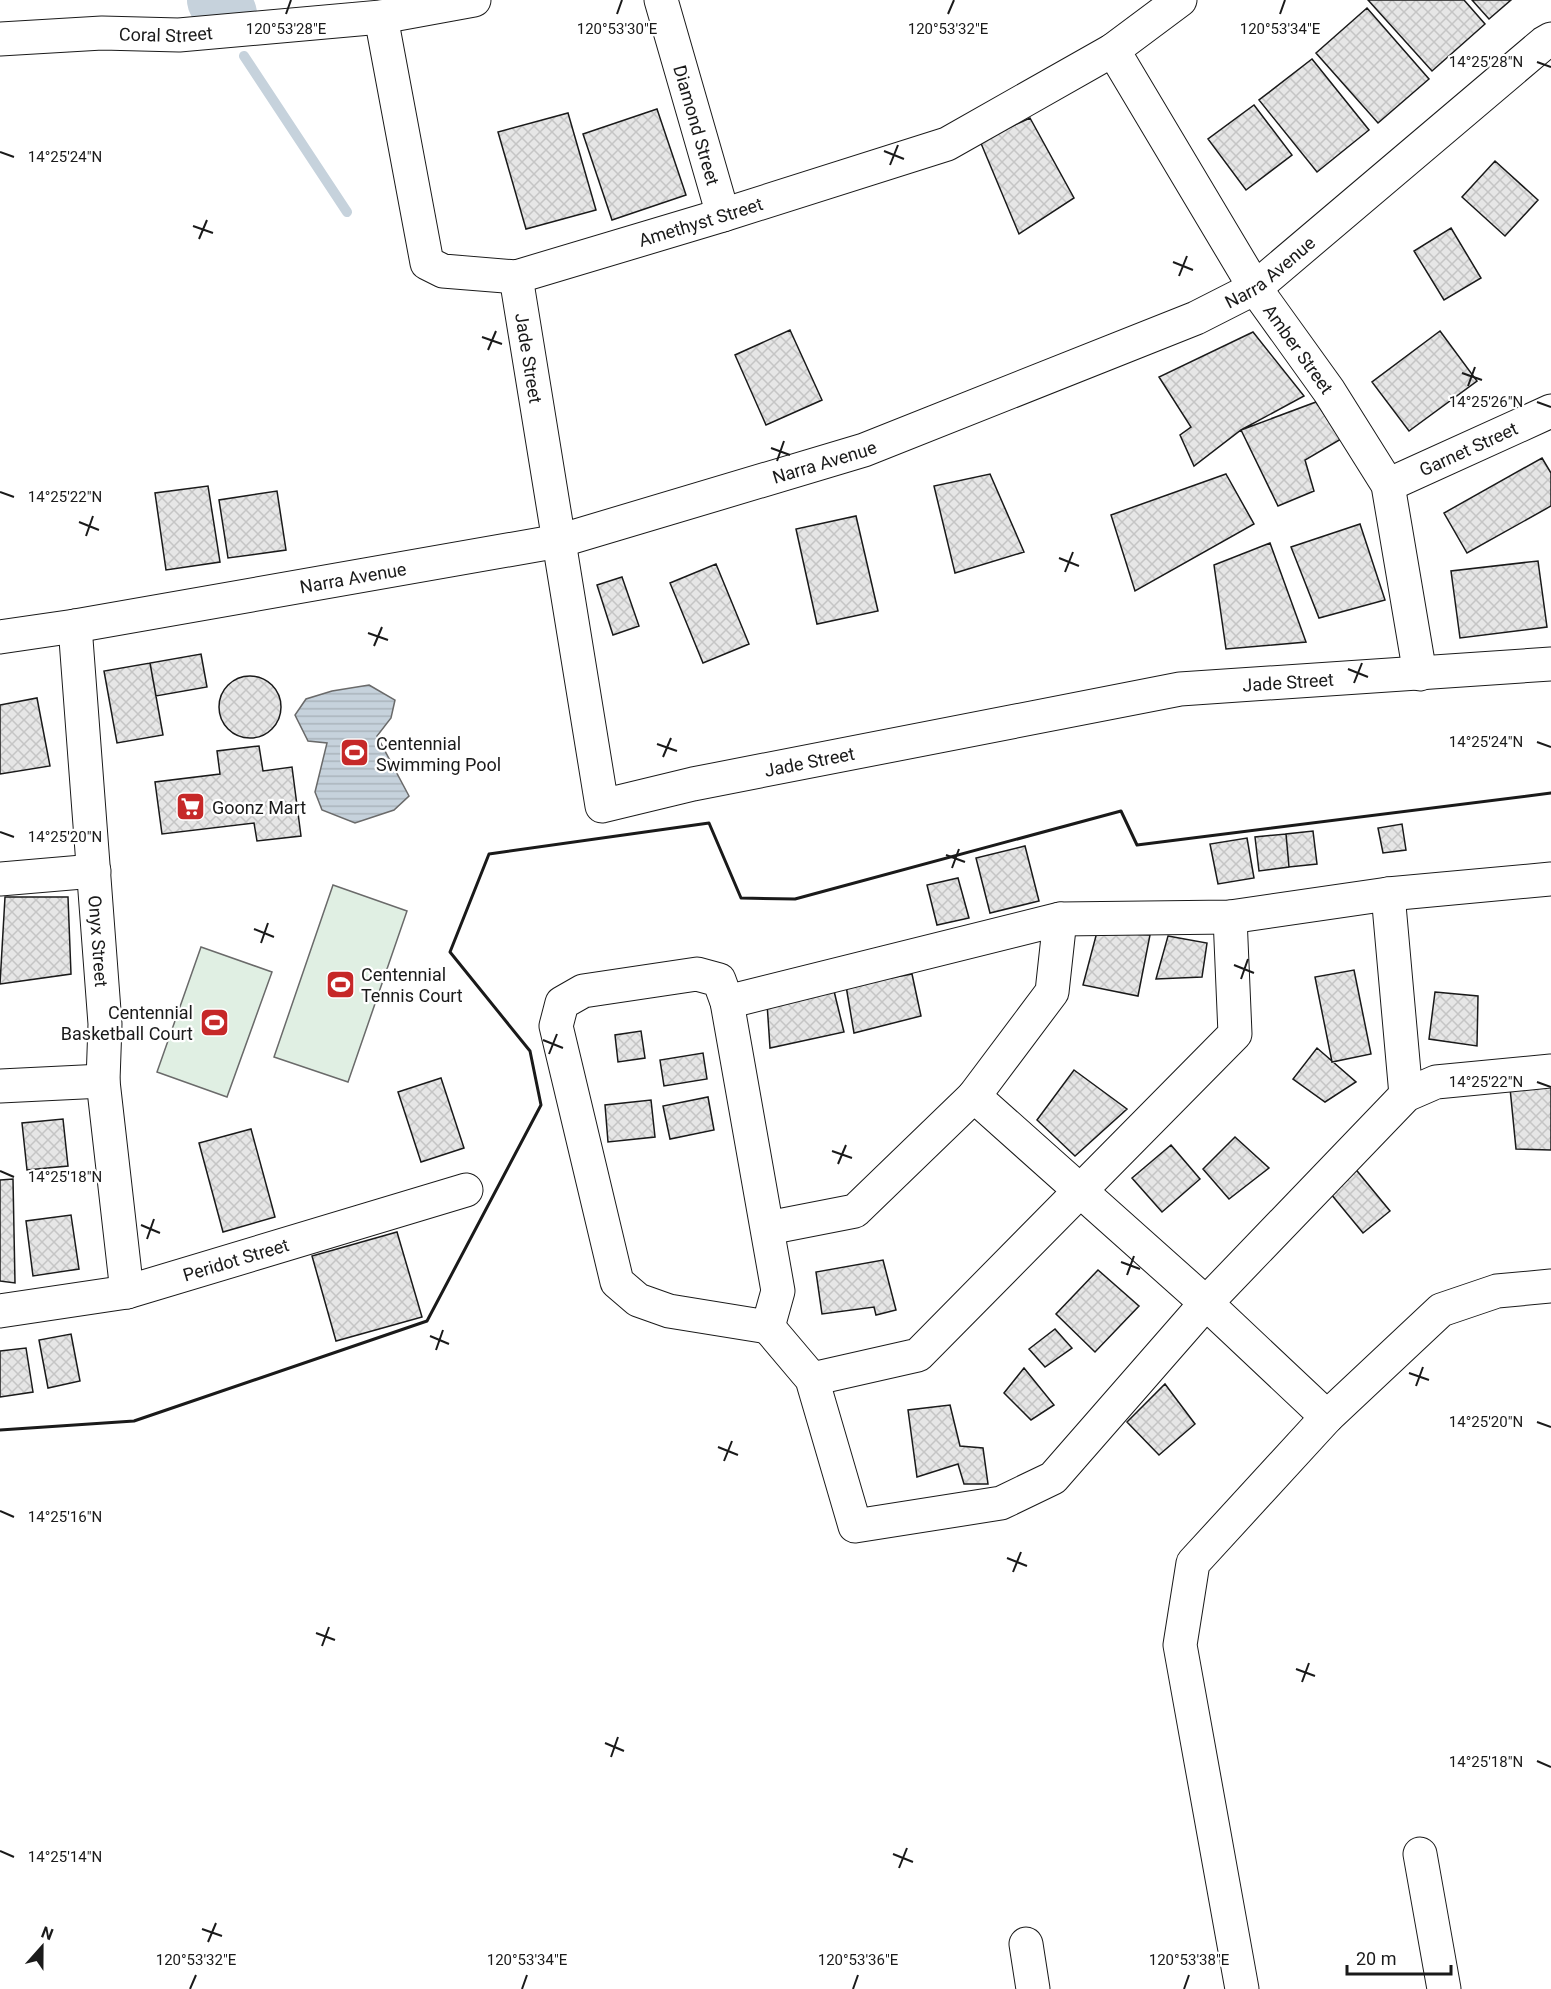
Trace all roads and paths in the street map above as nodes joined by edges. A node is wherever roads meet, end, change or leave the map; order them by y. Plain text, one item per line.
1 (474, 0) edge
2 (661, 0) edge
3 (1180, 0) edge
4 (381, 17) junction
5 (1549, 37) edge
6 (0, 39) edge
7 (1113, 50) junction
8 (723, 215) junction
9 (516, 277) junction
10 (1255, 288) junction
11 (1551, 411) edge
12 (1388, 485) junction
13 (559, 541) junction
14 (75, 626) junction
15 (0, 637) edge
16 (1551, 664) edge
17 (1420, 674) junction
18 (94, 871) junction
19 (0, 879) edge
20 (1551, 879) edge
21 (1388, 894) junction
22 (1230, 917) junction
23 (1060, 919) junction
24 (727, 1002) junction
25 (1551, 1071) edge
26 (104, 1081) junction
27 (0, 1086) edge
28 (1406, 1095) junction
29 (974, 1096) junction
30 (466, 1191) dead end
31 (1082, 1191) junction
32 (768, 1228) junction
33 (1551, 1286) edge
34 (127, 1292) junction
35 (1206, 1303) junction
36 (0, 1311) edge
37 (768, 1327) junction
38 (812, 1379) junction
39 (1327, 1417) junction
40 (1420, 1854) dead end
41 (1026, 1944) dead end
42 (1033, 1989) edge
43 (1242, 1989) edge
44 (1444, 1989) edge

1 - 4 street, Coral Street
2 - 8 street, Diamond Street
3 - 7 street, Amethyst Street
4 - 6 street, Coral Street
4 - 9 street, Amethyst Street
5 - 10 street, Narra Avenue
7 - 8 street, Amethyst Street
7 - 10 street, Amber Street
8 - 9 street, Amethyst Street
9 - 13 street, Jade Street
10 - 12 street, Amber Street
10 - 13 street, Narra Avenue
11 - 12 street, Garnet Street
12 - 17 street, Amber Street
13 - 14 street, Narra Avenue
13 - 17 street, Jade Street
14 - 15 street, Narra Avenue
14 - 18 street, Onyx Street
16 - 17 street, Jade Street
18 - 19 street
18 - 26 street, Onyx Street
20 - 21 street
21 - 22 street
21 - 28 street
22 - 23 street
22 - 31 street
23 - 24 street
23 - 29 street
24 - 32 street
24 - 37 street
25 - 28 street
26 - 27 street
26 - 34 street, Onyx Street
28 - 35 street
29 - 31 street
29 - 32 street
30 - 34 street, Peridot Street
31 - 35 street
31 - 38 street
32 - 37 street
33 - 39 street
34 - 36 street, Peridot Street
35 - 38 street
35 - 39 street
37 - 38 street
39 - 43 street
40 - 44 street
41 - 42 street

